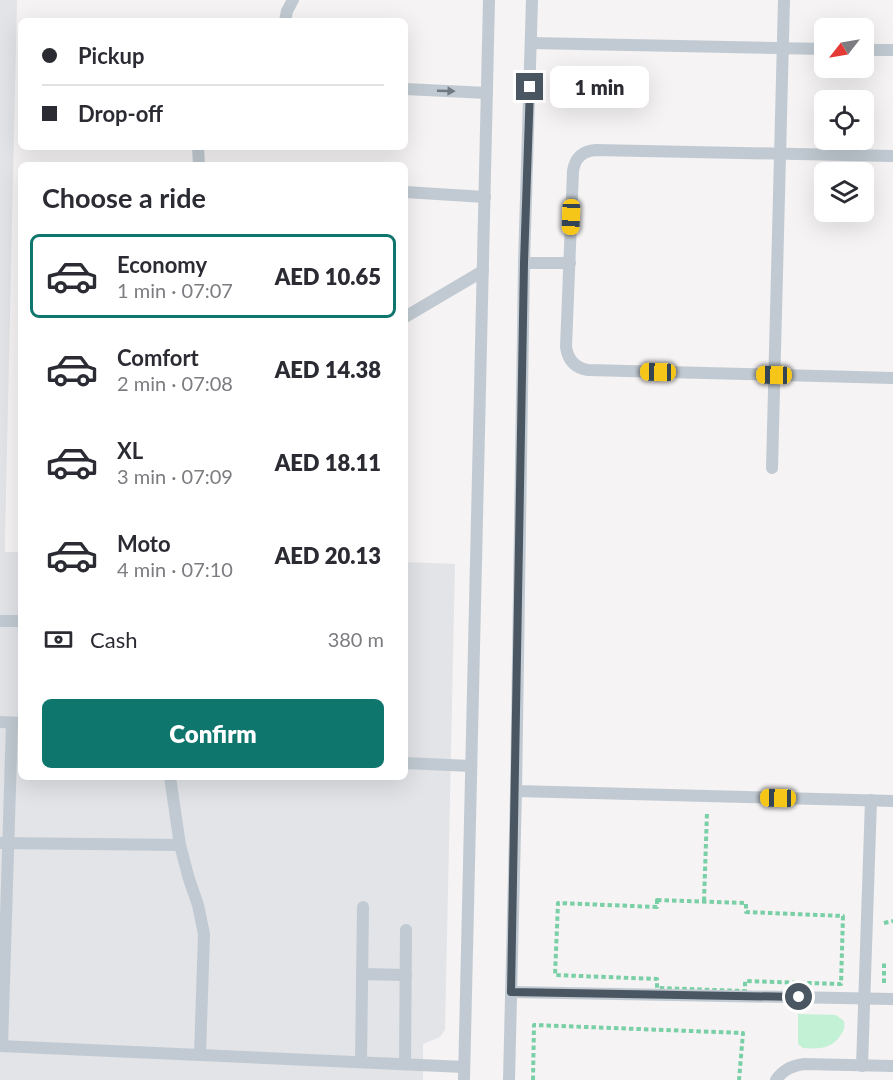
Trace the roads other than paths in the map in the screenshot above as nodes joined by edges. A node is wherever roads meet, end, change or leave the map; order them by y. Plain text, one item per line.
1 (293, 0) edge
2 (489, 0) edge
3 (532, 0) edge
4 (784, 0) edge
5 (286, 18) edge
6 (531, 44) junction
7 (783, 49) junction
8 (814, 49) edge
9 (874, 50) edge
10 (893, 50) edge
11 (408, 89) edge
12 (487, 93) junction
13 (780, 154) junction
14 (893, 156) edge
15 (408, 192) edge
16 (485, 197) junction
17 (524, 263) junction
18 (570, 263) junction
19 (483, 271) junction
20 (408, 315) edge
21 (774, 375) junction
22 (893, 378) edge
23 (772, 468) dead end
24 (0, 621) edge
25 (18, 621) edge
26 (11, 723) edge
27 (408, 763) edge
28 (471, 766) junction
29 (170, 780) edge
30 (516, 791) junction
31 (871, 800) junction
32 (893, 801) edge
33 (4, 843) edge
34 (180, 845) junction
35 (363, 907) dead end
36 (406, 930) dead end
37 (362, 974) junction
38 (406, 975) junction
39 (511, 992) junction
40 (888, 994) edge
41 (864, 999) junction
42 (1, 1046) edge
43 (200, 1055) junction
44 (361, 1062) junction
45 (405, 1064) junction
46 (862, 1065) junction
47 (893, 1066) edge
48 (464, 1067) junction
49 (464, 1080) edge
50 (509, 1080) edge
51 (776, 1080) edge

1 - 5 lane
2 - 12 lane
3 - 6 lane
4 - 7 lane
6 - 7 lane
6 - 17 lane
7 - 8 lane
7 - 13 lane
9 - 10 lane
11 -> 12 lane
12 - 16 lane
13 - 14 lane
13 - 18 lane
13 - 21 lane
15 - 16 lane
16 - 19 lane
17 - 18 lane
17 - 30 lane
18 - 21 lane
19 - 20 lane
19 - 28 lane
21 - 22 lane
21 - 23 lane
24 - 25 lane
26 - 33 lane
27 - 28 lane
28 - 48 lane
29 - 34 lane
30 - 31 lane
30 - 39 lane
31 - 32 lane
31 - 41 lane
33 - 34 lane
33 - 42 lane
34 - 43 lane
35 - 37 lane
36 - 38 lane
37 - 38 lane
37 - 44 lane
38 - 45 lane
39 - 41 lane
39 - 50 lane
40 - 41 lane
41 - 46 lane
42 - 43 lane
43 - 44 lane
44 - 45 lane
45 - 48 lane
46 - 47 lane
46 - 51 lane
48 - 49 lane

